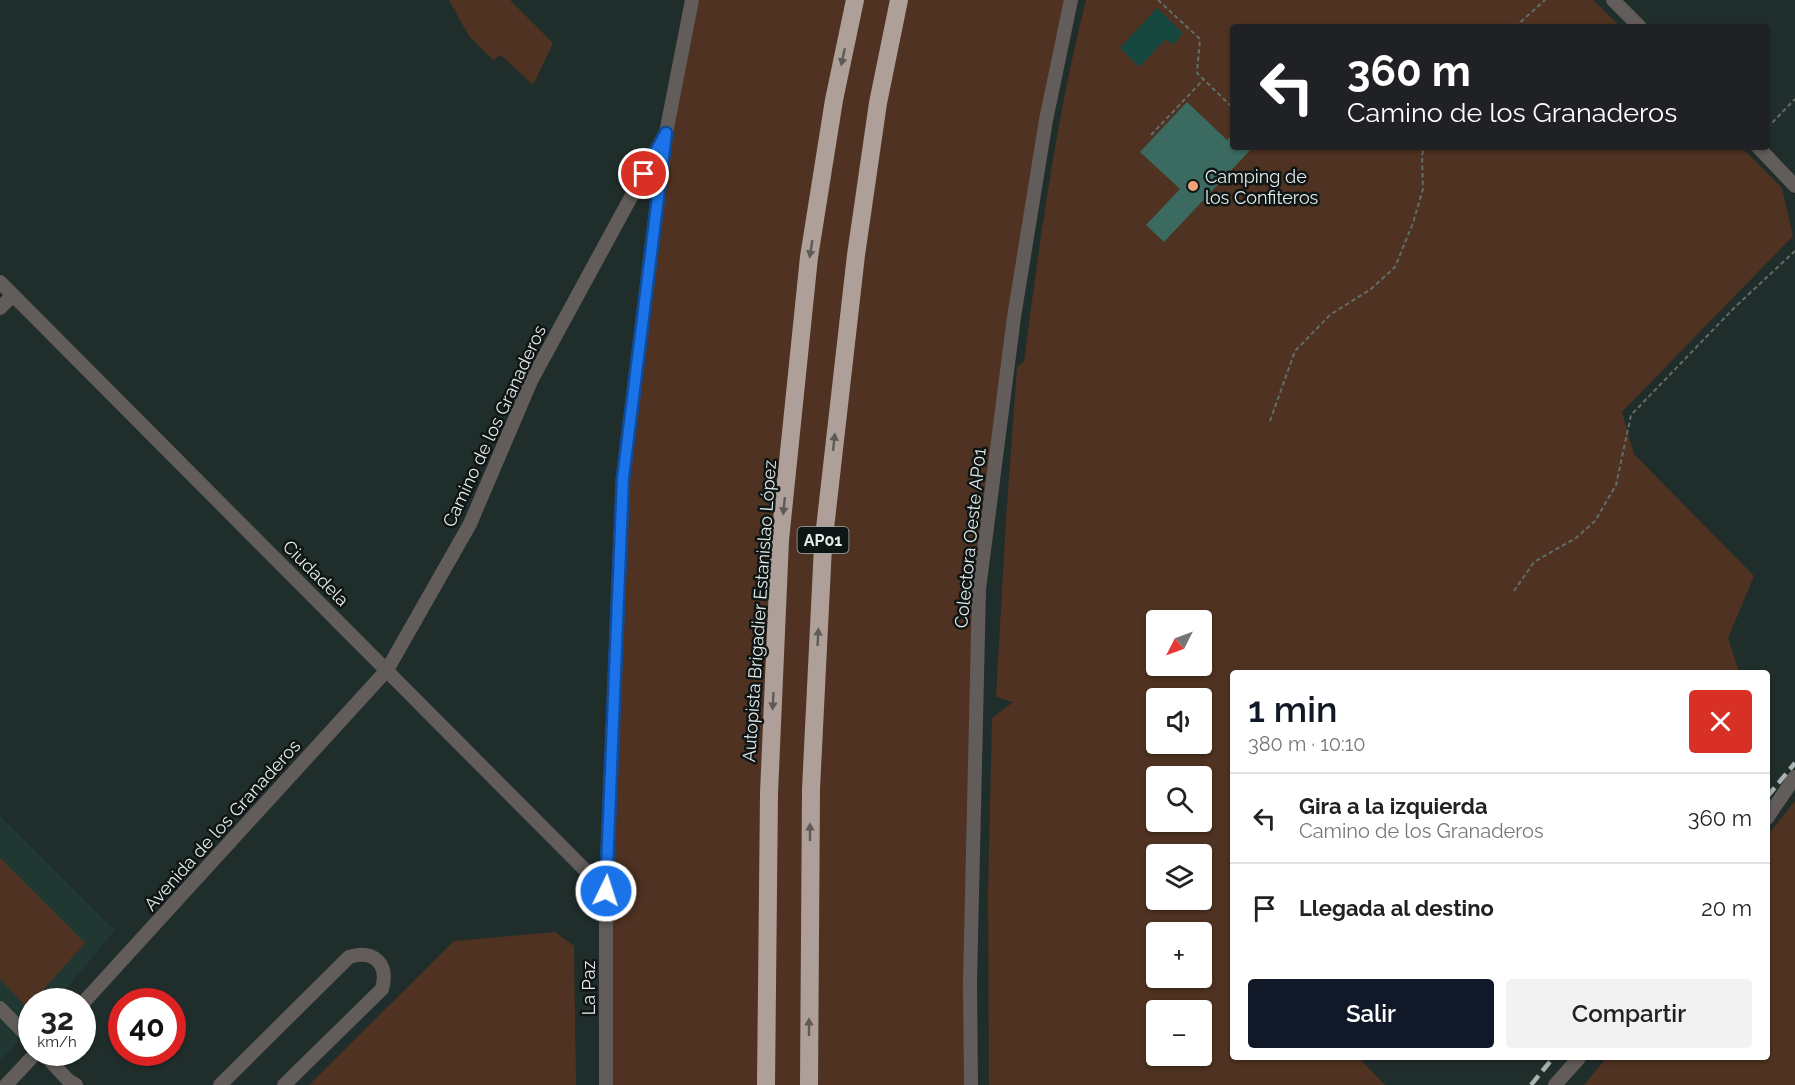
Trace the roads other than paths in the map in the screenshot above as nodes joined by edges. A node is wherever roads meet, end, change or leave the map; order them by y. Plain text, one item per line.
1 (692, 0) edge
2 (855, 0) edge
3 (899, 0) edge
4 (1071, 0) edge
5 (1613, 0) edge
6 (1637, 24) edge
7 (666, 133) junction
8 (1761, 150) edge
9 (1795, 186) edge
10 (1, 284) edge
11 (13, 295) junction
12 (0, 308) edge
13 (387, 670) junction
14 (1795, 777) edge
15 (1770, 814) edge
16 (606, 891) junction
17 (96, 989) edge
18 (0, 1008) edge
19 (18, 1027) edge
20 (1577, 1060) edge
21 (24, 1066) edge
22 (55, 1066) edge
23 (6, 1085) edge
24 (76, 1085) edge
25 (220, 1085) edge
26 (284, 1085) edge
27 (606, 1085) edge
28 (766, 1085) edge
29 (809, 1085) edge
30 (971, 1085) edge
31 (1555, 1085) edge

1 - 7 street
2 -> 28 highway, Autopista Brigadier Estanislao López / AP01
29 -> 3 highway, AP01
4 - 30 street, Colectora Oeste AP01
5 - 6 street
7 - 13 street, Camino de los Granaderos
7 - 16 street, La Paz
8 - 9 street
10 - 11 street, Ciudadela
11 - 12 street
11 - 13 street, Ciudadela
13 - 16 street, Ciudadela
13 - 17 street, Avenida de los Granaderos
14 - 15 street
16 - 27 street, La Paz
18 - 19 street
20 - 31 street
21 - 23 street
22 - 24 street
25 - 26 street

